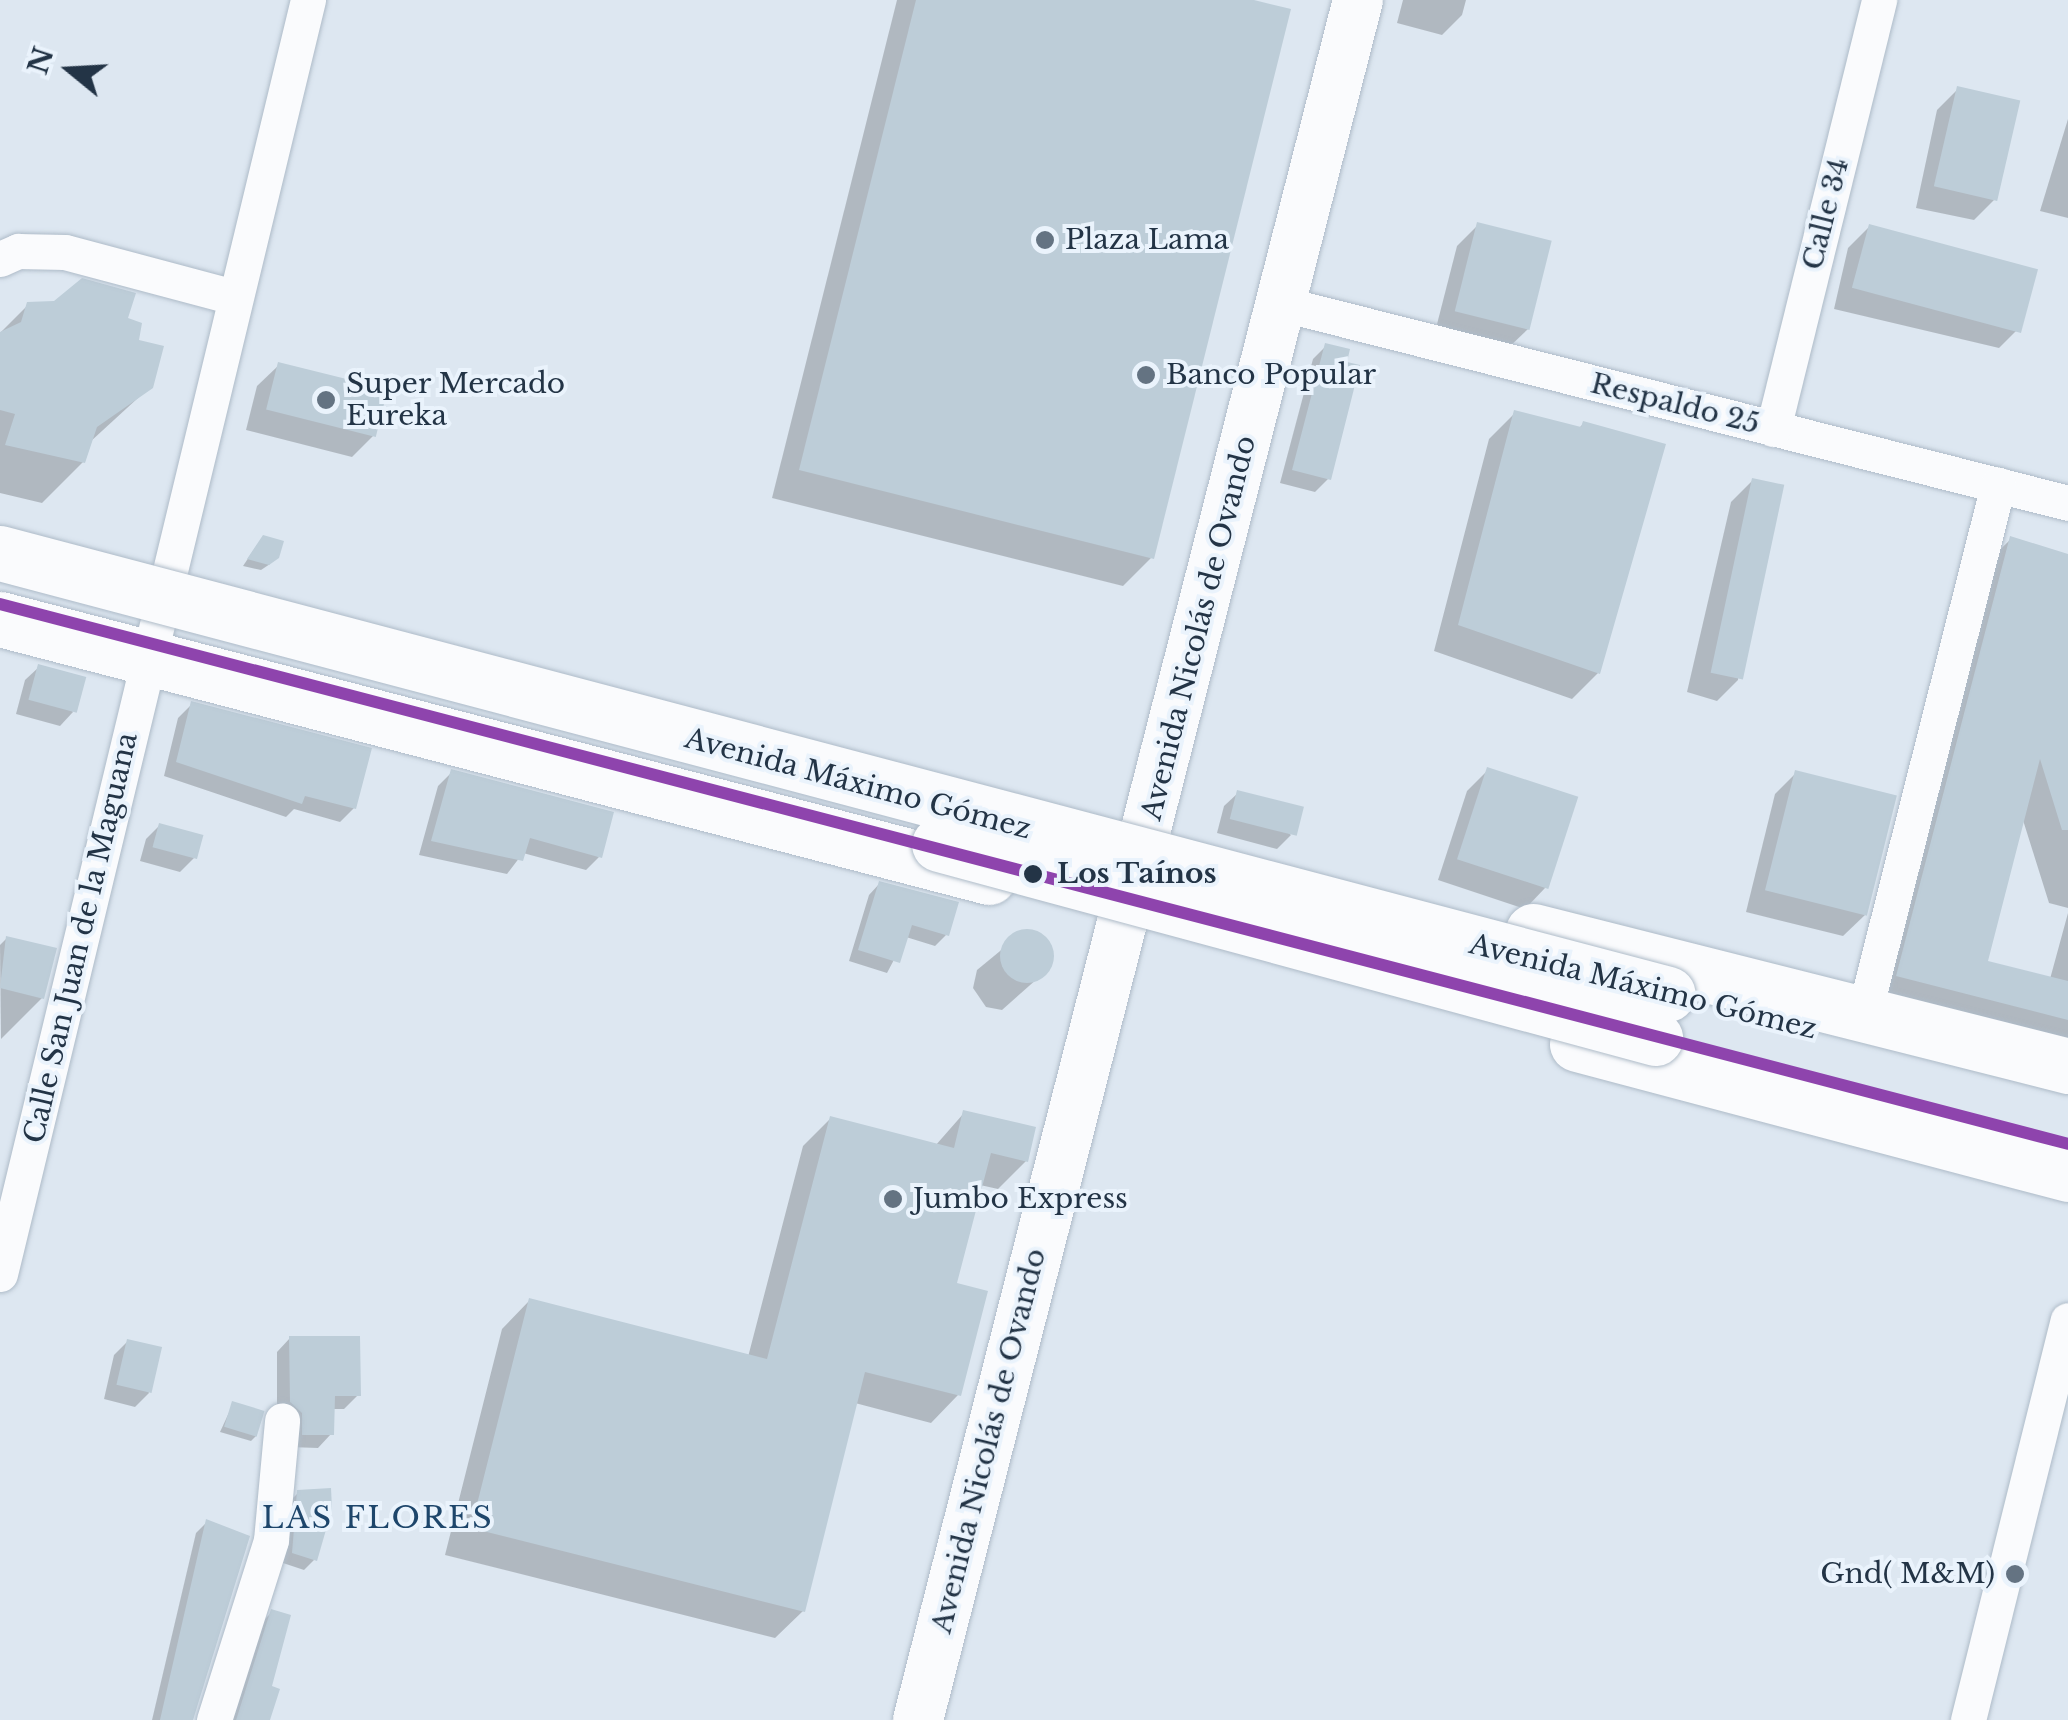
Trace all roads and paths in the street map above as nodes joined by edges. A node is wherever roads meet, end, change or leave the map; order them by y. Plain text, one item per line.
1 (308, 0) edge
2 (1358, 0) edge
3 (1879, 0) edge
4 (0, 259) edge
5 (234, 296) junction
6 (1282, 304) junction
7 (1773, 428) junction
8 (1998, 485) junction
9 (2068, 503) edge
10 (0, 538) edge
11 (0, 553) edge
12 (167, 584) junction
13 (0, 590) edge
14 (0, 620) edge
15 (147, 660) junction
16 (1146, 833) junction
17 (1122, 912) junction
18 (1864, 1014) junction
19 (1662, 1016) junction
20 (2068, 1066) edge
21 (2068, 1094) edge
22 (2068, 1140) edge
23 (2068, 1174) edge
24 (3, 1253) edge
25 (2068, 1320) edge
26 (282, 1421) dead end
27 (214, 1720) edge
28 (918, 1720) edge
29 (1968, 1720) edge

1 - 5 street
2 - 6 main road, Avenida Nicolás de Ovando
3 - 7 street, Calle 34
4 - 5 street
5 - 12 street
6 - 7 street, Respaldo 25
6 - 16 main road, Avenida Nicolás de Ovando
7 - 8 street, Respaldo 25
8 - 9 street, Respaldo 25
8 - 18 street
10 - 12 main road
11 - 19 main road, Avenida Máximo Gómez, bridge
12 - 15 street, Calle San Juan de la Maguana
12 - 16 main road
13 - 19 main road, Avenida Máximo Gómez, bridge
14 - 15 main road
15 - 17 main road
15 - 24 street, Calle San Juan de la Maguana
16 - 17 main road, Avenida Nicolás de Ovando
16 - 18 main road
17 - 23 main road
17 - 28 main road, Avenida Nicolás de Ovando
18 - 20 main road
19 - 21 main road, Avenida Máximo Gómez
19 - 22 main road, Avenida Máximo Gómez
25 - 29 street
26 - 27 street

